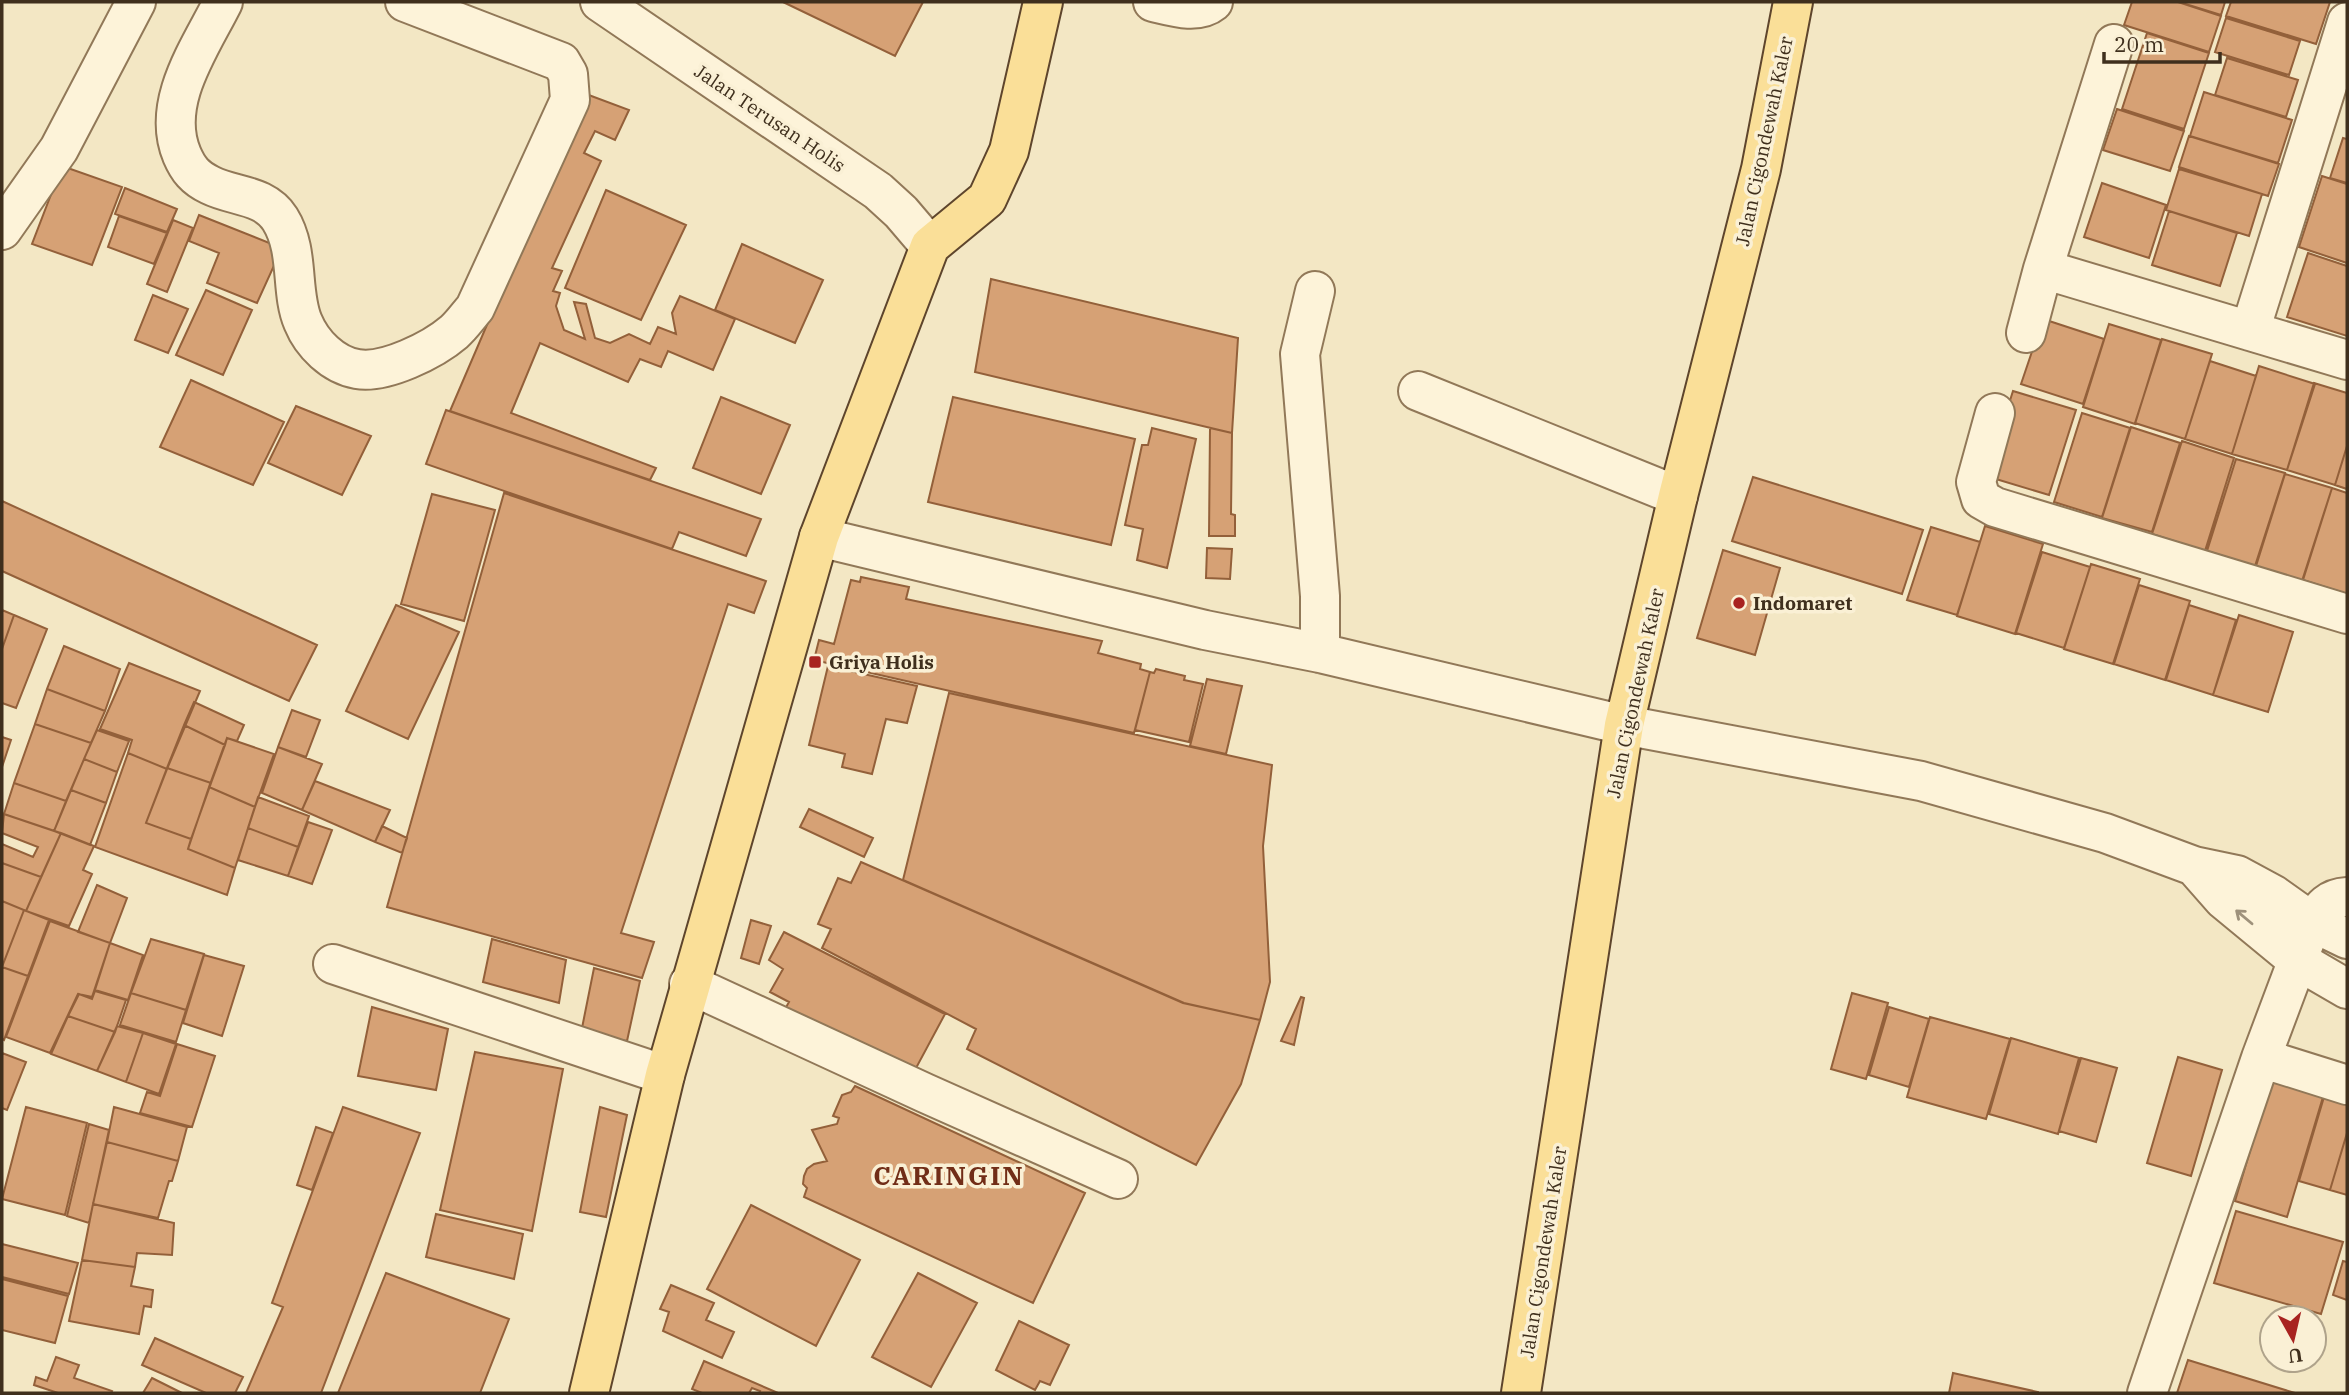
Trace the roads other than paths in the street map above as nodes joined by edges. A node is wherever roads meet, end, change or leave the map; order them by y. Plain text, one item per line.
1 (136, 2) edge
2 (223, 2) edge
3 (405, 2) edge
4 (600, 2) edge
5 (1043, 2) edge
6 (1153, 2) edge
7 (1213, 2) edge
8 (1793, 2) edge
9 (2347, 22) edge
10 (2114, 44) dead end
11 (2, 230) edge
12 (930, 246) junction
13 (2043, 268) junction
14 (1315, 291) dead end
15 (2250, 331) junction
16 (2026, 333) dead end
17 (2347, 360) edge
18 (1418, 391) dead end
19 (1995, 413) dead end
20 (1678, 496) junction
21 (819, 537) junction
22 (2347, 614) edge
23 (1320, 653) junction
24 (1625, 725) junction
25 (2194, 866) junction
26 (2347, 897) edge
27 (2312, 922) junction
28 (2347, 939) edge
29 (2297, 960) junction
30 (333, 964) dead end
31 (690, 984) junction
32 (2347, 989) edge
33 (2261, 1058) junction
34 (665, 1075) junction
35 (2347, 1085) edge
36 (1118, 1179) dead end
37 (589, 1393) edge
38 (1521, 1393) edge
39 (2147, 1393) edge

1 - 11 street
2 - 3 street
4 - 12 street, Jalan Terusan Holis
5 - 12 main road
6 - 7 street
8 - 20 main road, Jalan Cigondewah Kaler
9 - 15 street
10 - 13 street
12 - 21 main road
13 - 15 street
13 - 16 street
14 - 23 street
15 - 17 street
18 - 20 street
19 - 22 street
20 - 24 main road, Jalan Cigondewah Kaler
21 - 23 street
21 - 31 main road
23 - 24 street
24 - 25 street
24 - 38 main road, Jalan Cigondewah Kaler
25 - 27 street
29 -> 25 street
26 - 27 street
27 - 28 street
27 - 29 street
29 - 32 street
29 - 33 street
30 - 34 street
31 - 34 main road
31 - 36 street
33 - 35 street
33 - 39 street
34 - 37 main road

